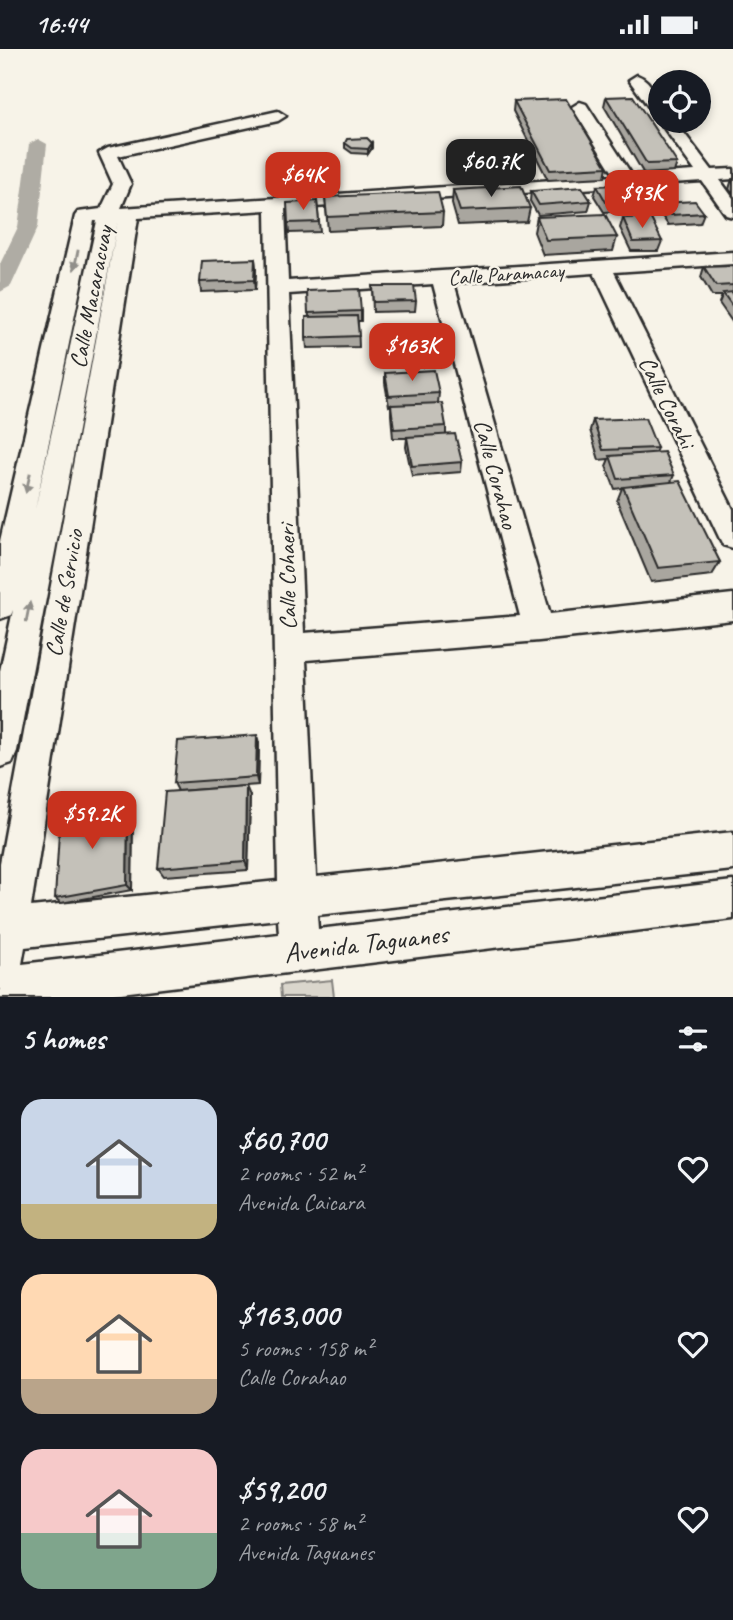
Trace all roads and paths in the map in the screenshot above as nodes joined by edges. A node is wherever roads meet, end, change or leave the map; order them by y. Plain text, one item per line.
1 (637, 80) dead end
2 (648, 94) edge
3 (580, 107) dead end
4 (278, 116) dead end
5 (676, 133) edge
6 (733, 174) edge
7 (708, 176) junction
8 (628, 181) junction
9 (275, 203) junction
10 (733, 211) edge
11 (118, 214) junction
12 (733, 258) edge
13 (601, 267) junction
14 (442, 279) junction
15 (279, 288) junction
16 (733, 537) edge
17 (0, 606) edge
18 (733, 607) edge
19 (538, 628) junction
20 (288, 648) junction
21 (0, 751) edge
22 (733, 851) edge
23 (298, 897) junction
24 (733, 900) edge
25 (4, 929) edge
26 (299, 950) junction
27 (0, 974) edge
28 (0, 987) edge

1 - 2 street
3 - 8 street
4 - 11 street
5 - 7 street
6 - 7 street
7 - 8 street
7 - 10 street
8 - 9 street
9 - 11 street
9 - 15 street, Calle Cohaeri
11 -> 17 street, Calle Macaracuay
21 -> 11 street, Calle Macaracuay
11 - 25 street, Calle de Servicio
12 - 13 street, Calle Paramacay
13 - 14 street, Calle Paramacay
13 - 16 street, Calle Corahi
14 - 15 street, Calle Paramacay
14 - 19 street, Calle Corahao
15 - 20 street, Calle Cohaeri
18 - 19 street
19 - 20 street
20 - 23 street, Calle Cohaeri
22 - 23 street, Avenida Taguanes
23 - 25 street, Avenida Taguanes
23 - 26 street, Calle Cohaeri
24 - 26 street, Avenida Taguanes
25 - 27 street, Calle de Servicio
26 - 28 street, Avenida Taguanes

